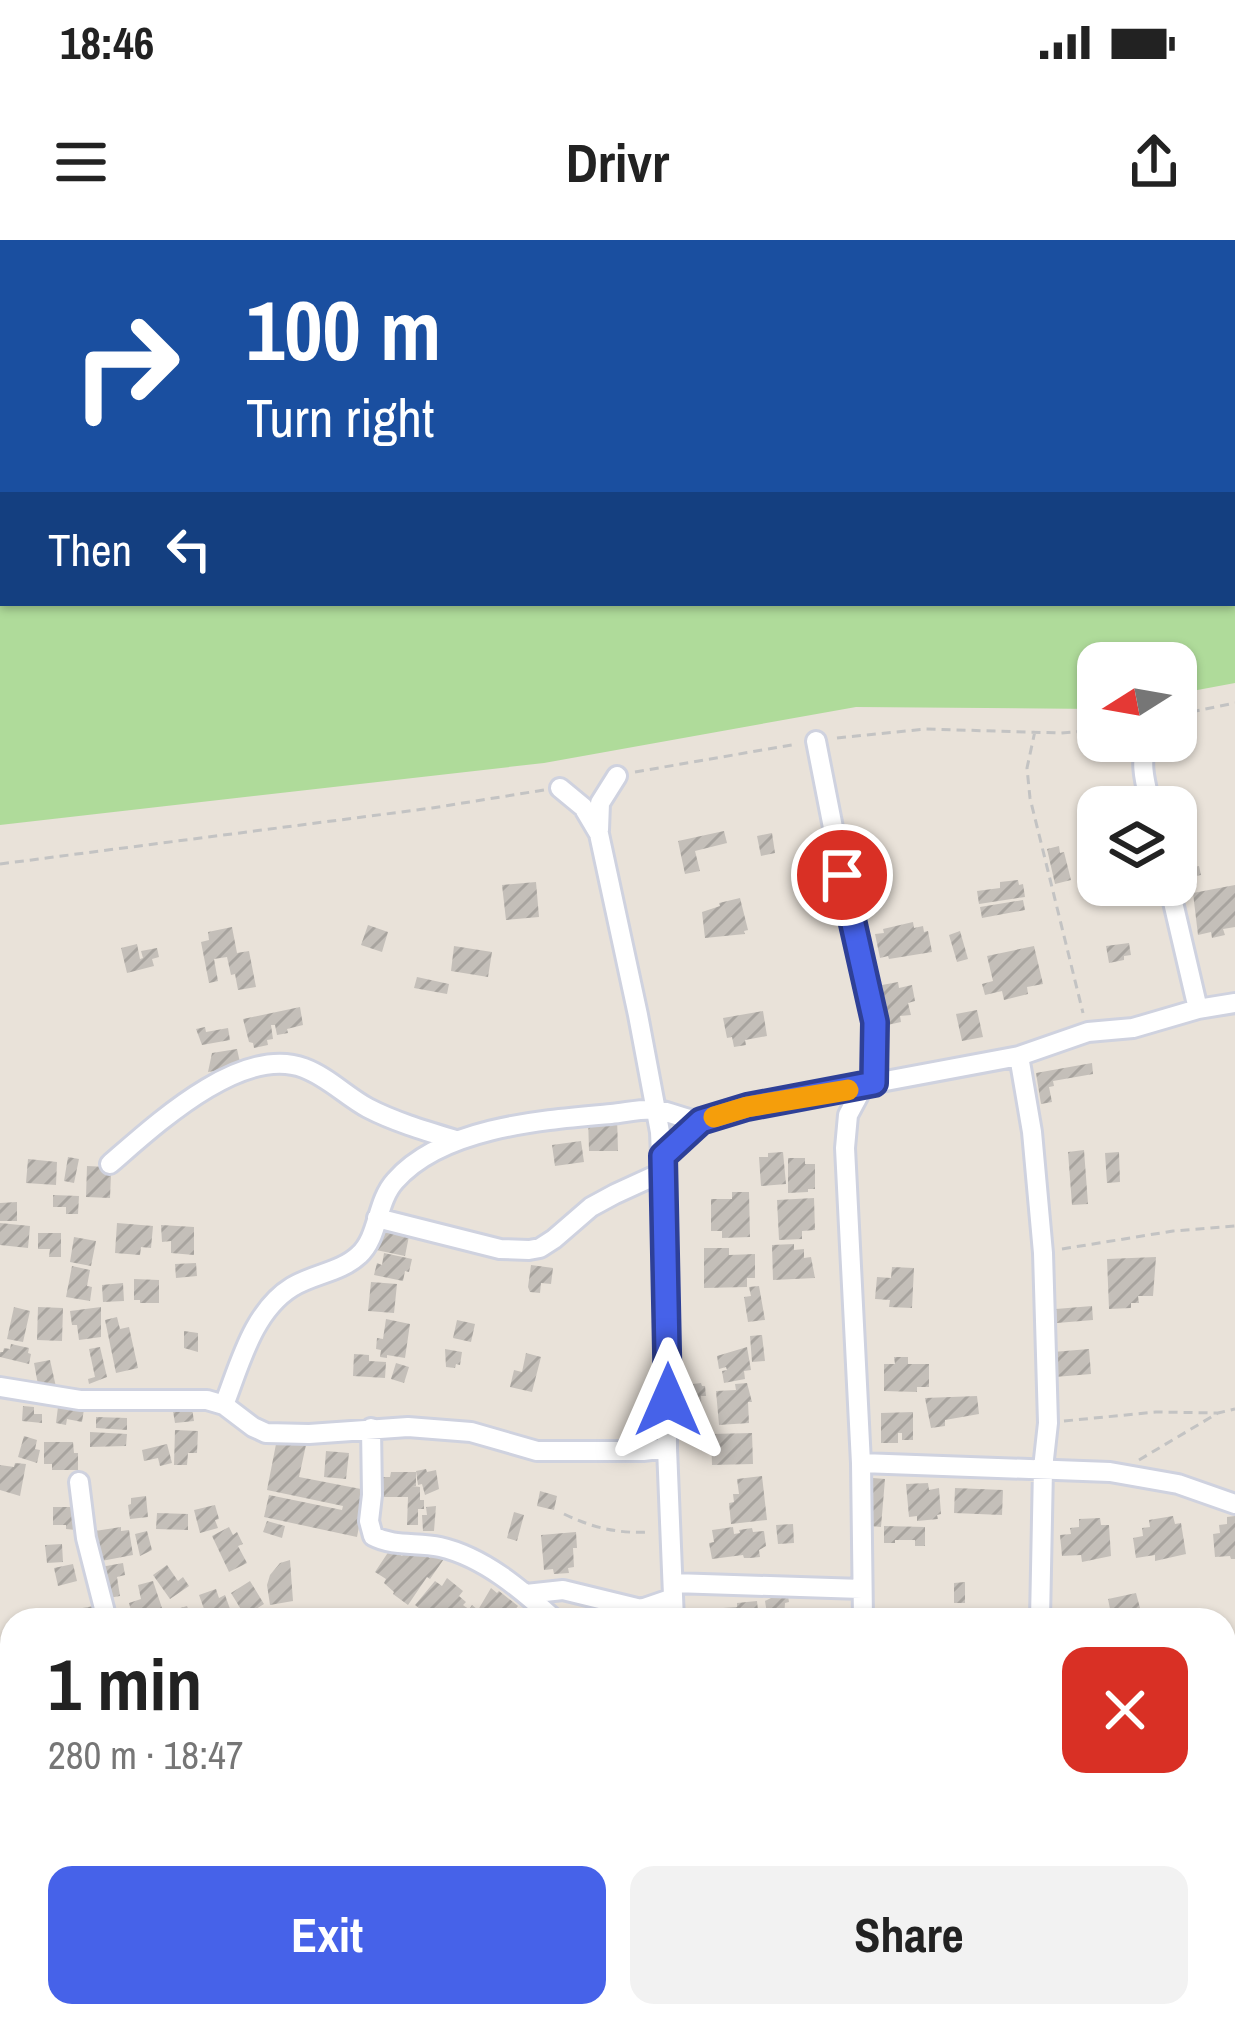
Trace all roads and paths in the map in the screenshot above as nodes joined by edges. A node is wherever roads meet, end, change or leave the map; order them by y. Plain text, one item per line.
1 (1235, 704) edge
2 (1197, 711) edge
3 (1034, 731) dead end
4 (816, 741) dead end
5 (617, 776) dead end
6 (560, 788) dead end
7 (599, 835) junction
8 (1174, 906) edge
9 (1235, 1003) edge
10 (1198, 1010) junction
11 (1088, 1032) junction
12 (1019, 1057) junction
13 (868, 1085) junction
14 (816, 1096) junction
15 (657, 1110) junction
16 (701, 1121) junction
17 (846, 1125) junction
18 (456, 1140) junction
19 (110, 1163) dead end
20 (663, 1164) junction
21 (376, 1218) junction
22 (1235, 1226) edge
23 (1043, 1253) junction
24 (0, 1387) edge
25 (224, 1405) junction
26 (1235, 1409) edge
27 (1218, 1413) junction
28 (1048, 1423) junction
29 (370, 1428) junction
30 (667, 1448) junction
31 (861, 1463) junction
32 (1043, 1468) junction
33 (1110, 1472) junction
34 (79, 1482) dead end
35 (1235, 1504) edge
36 (564, 1514) dead end
37 (671, 1531) junction
38 (862, 1589) junction
39 (673, 1591) junction
40 (526, 1594) junction
41 (103, 1608) edge
42 (542, 1608) edge
43 (633, 1608) edge
44 (644, 1608) edge
45 (674, 1608) edge
46 (863, 1608) edge
47 (1040, 1608) edge

1 - 2 path
3 - 11 path
4 - 13 street
5 - 7 street
6 - 7 street
7 - 15 street
8 - 10 street
9 - 10 street
10 - 11 street
11 - 12 street
12 - 13 street
12 - 23 street
13 - 14 street
13 - 17 street
14 - 16 street
14 - 17 street
15 - 16 street
15 - 18 street
15 - 20 street
16 - 20 street
17 - 31 street
18 - 19 street
18 - 21 street
20 - 21 street
20 - 30 street
21 - 25 street
22 - 23 path
23 - 28 street
24 - 25 street
25 - 29 street
26 - 27 path
27 - 28 path
27 - 33 path
28 - 32 street
29 - 30 street
29 - 40 street
30 - 37 street
31 - 32 street
31 - 38 street
32 - 33 street
32 - 47 street
33 - 35 street
34 - 41 street
36 - 37 path
37 - 39 street
38 - 39 street
38 - 46 street
39 - 44 street
39 - 45 street
40 - 42 street
40 - 43 street

